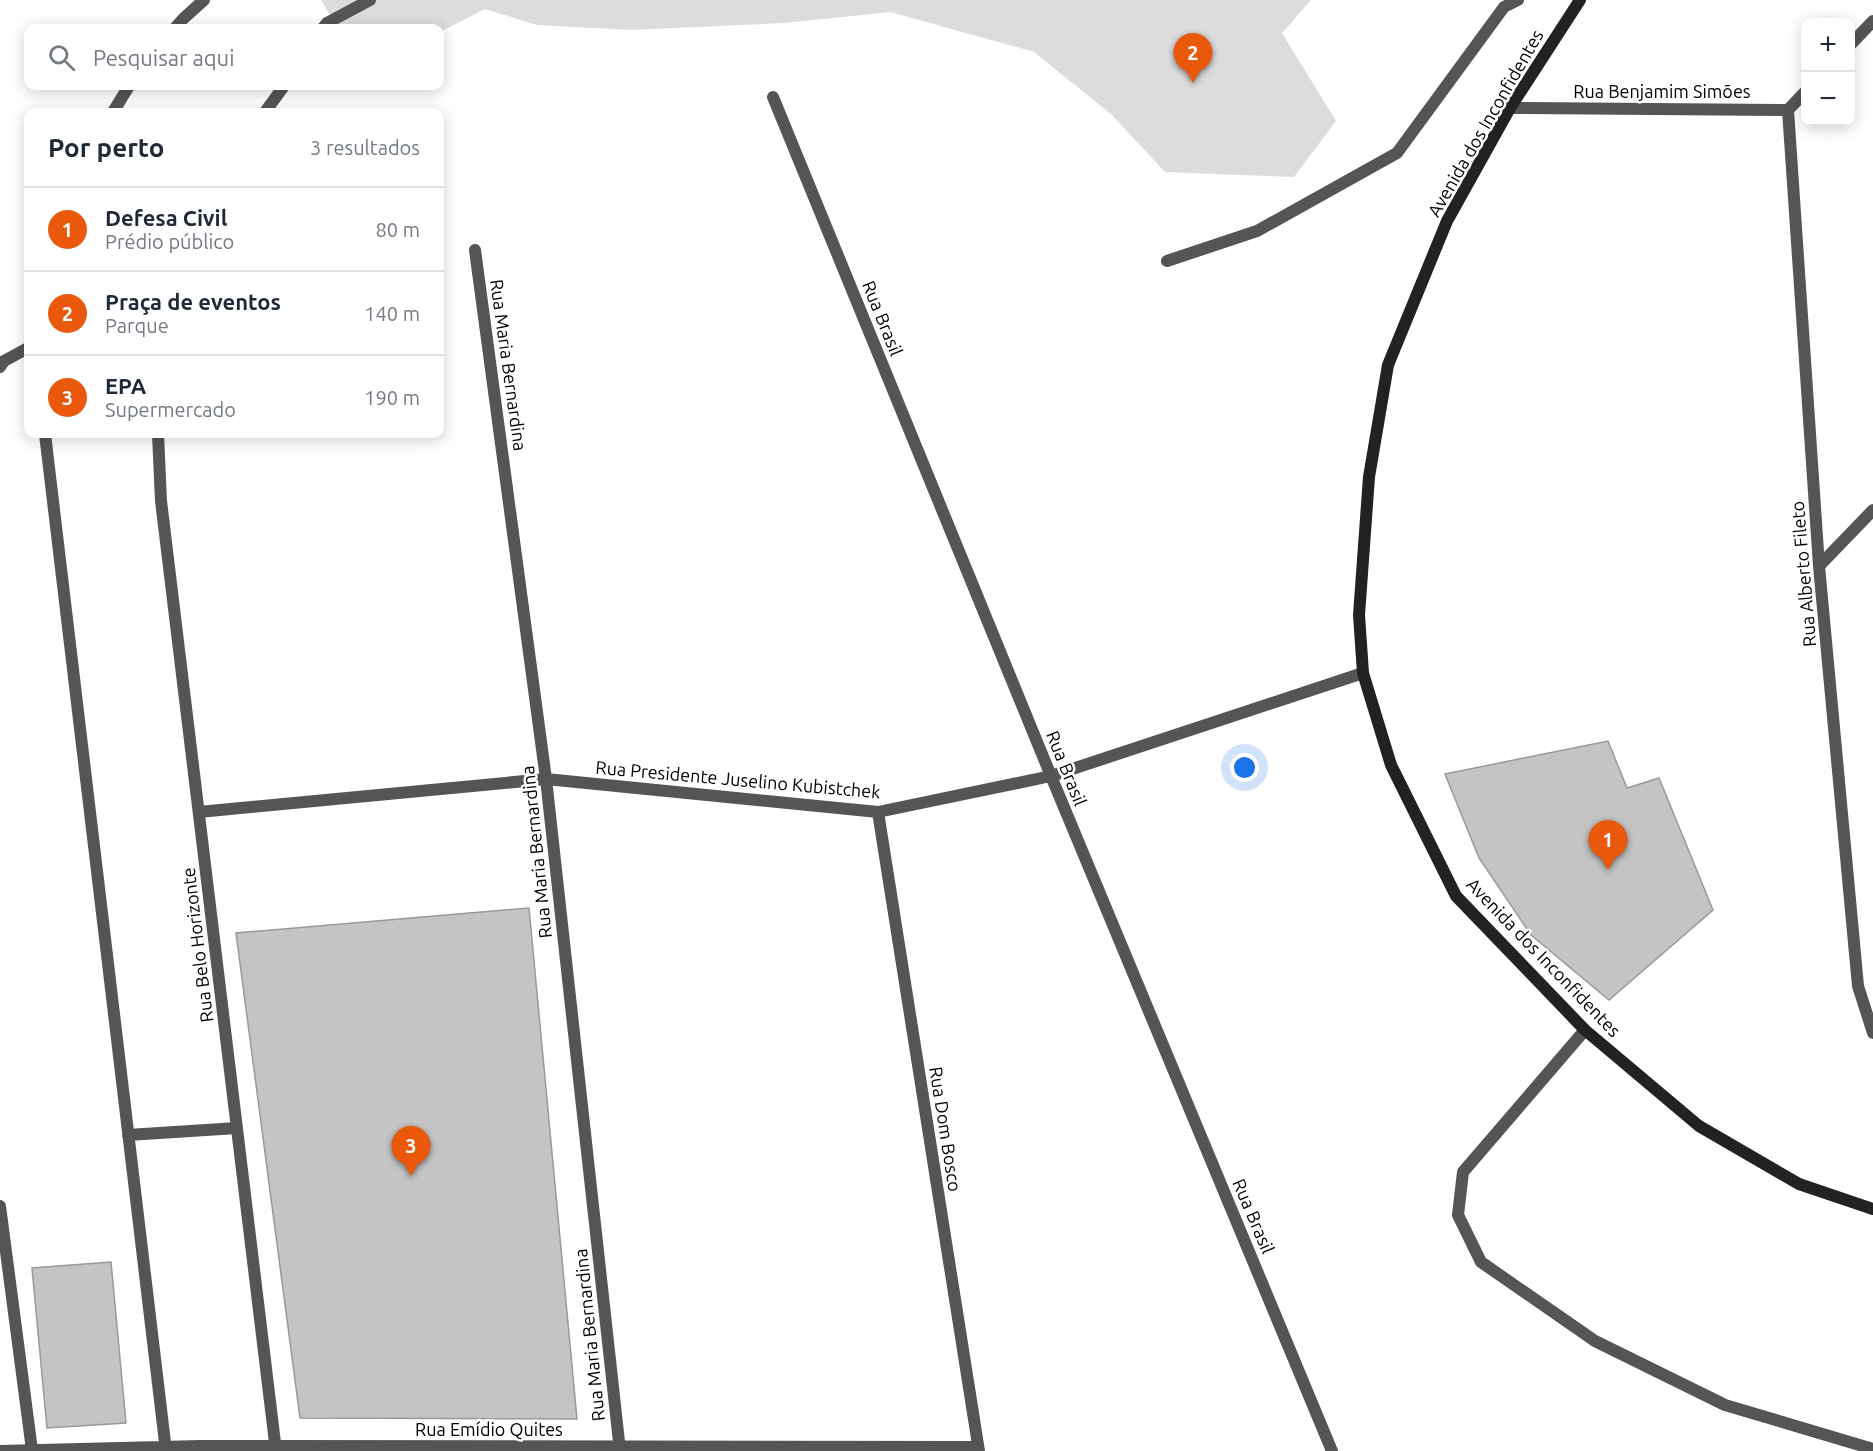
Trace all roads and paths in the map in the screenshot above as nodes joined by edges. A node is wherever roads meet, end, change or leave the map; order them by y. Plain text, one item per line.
1 (204, 0) edge
2 (370, 0) edge
3 (1518, 0) edge
4 (1580, 0) edge
5 (1873, 21) edge
6 (179, 24) edge
7 (328, 24) edge
8 (1855, 41) edge
9 (127, 90) edge
10 (281, 90) edge
11 (1801, 96) edge
12 (773, 97) dead end
13 (115, 108) edge
14 (268, 108) edge
15 (1510, 108) junction
16 (1788, 110) junction
17 (475, 250) dead end
18 (1167, 261) dead end
19 (24, 350) edge
20 (0, 367) edge
21 (45, 438) edge
22 (158, 438) edge
23 (1873, 510) edge
24 (1819, 566) junction
25 (1363, 674) junction
26 (1051, 776) junction
27 (546, 779) junction
28 (199, 812) junction
29 (878, 812) junction
30 (1585, 1030) junction
31 (1873, 1033) edge
32 (237, 1128) junction
33 (128, 1135) junction
34 (0, 1206) edge
35 (1873, 1209) edge
36 (166, 1449) edge
37 (276, 1449) edge
38 (619, 1449) edge
39 (978, 1449) edge
40 (1873, 1449) edge
41 (32, 1450) edge
42 (0, 1451) edge
43 (1332, 1451) edge

1 - 6 street
2 - 7 street
3 - 18 street
4 - 15 main road, Avenida dos Inconfidentes
5 - 8 street
9 - 13 street
10 - 14 street
11 - 16 street
12 - 26 street, Rua Brasil
15 - 16 street, Rua Benjamim Simões
15 - 25 main road, Avenida dos Inconfidentes
16 - 24 street, Rua Alberto Fileto
17 - 27 street, Rua Maria Bernardina
19 - 20 street
21 - 33 street
22 - 28 street, Rua Belo Horizonte
23 - 24 street
24 - 31 street, Rua Alberto Fileto
25 - 26 street, Rua Presidente Juselino Kubistchek
25 - 30 main road, Avenida dos Inconfidentes
26 - 29 street, Rua Presidente Juselino Kubistchek
26 - 43 street, Rua Brasil
27 - 28 street, Rua Presidente Juselino Kubistchek
27 - 29 street, Rua Presidente Juselino Kubistchek
27 - 38 street, Rua Maria Bernardina
28 - 32 street, Rua Belo Horizonte
29 - 39 street, Rua Dom Bosco
30 - 35 main road, Avenida dos Inconfidentes
30 - 40 street
32 - 33 street
32 - 37 street, Rua Belo Horizonte
33 - 36 street
34 - 41 street
36 - 37 street, Rua Emídio Quites
36 - 41 street, Rua Emídio Quites
37 - 38 street, Rua Emídio Quites
38 - 39 street, Rua Emídio Quites
41 - 42 street, Rua Emídio Quites

